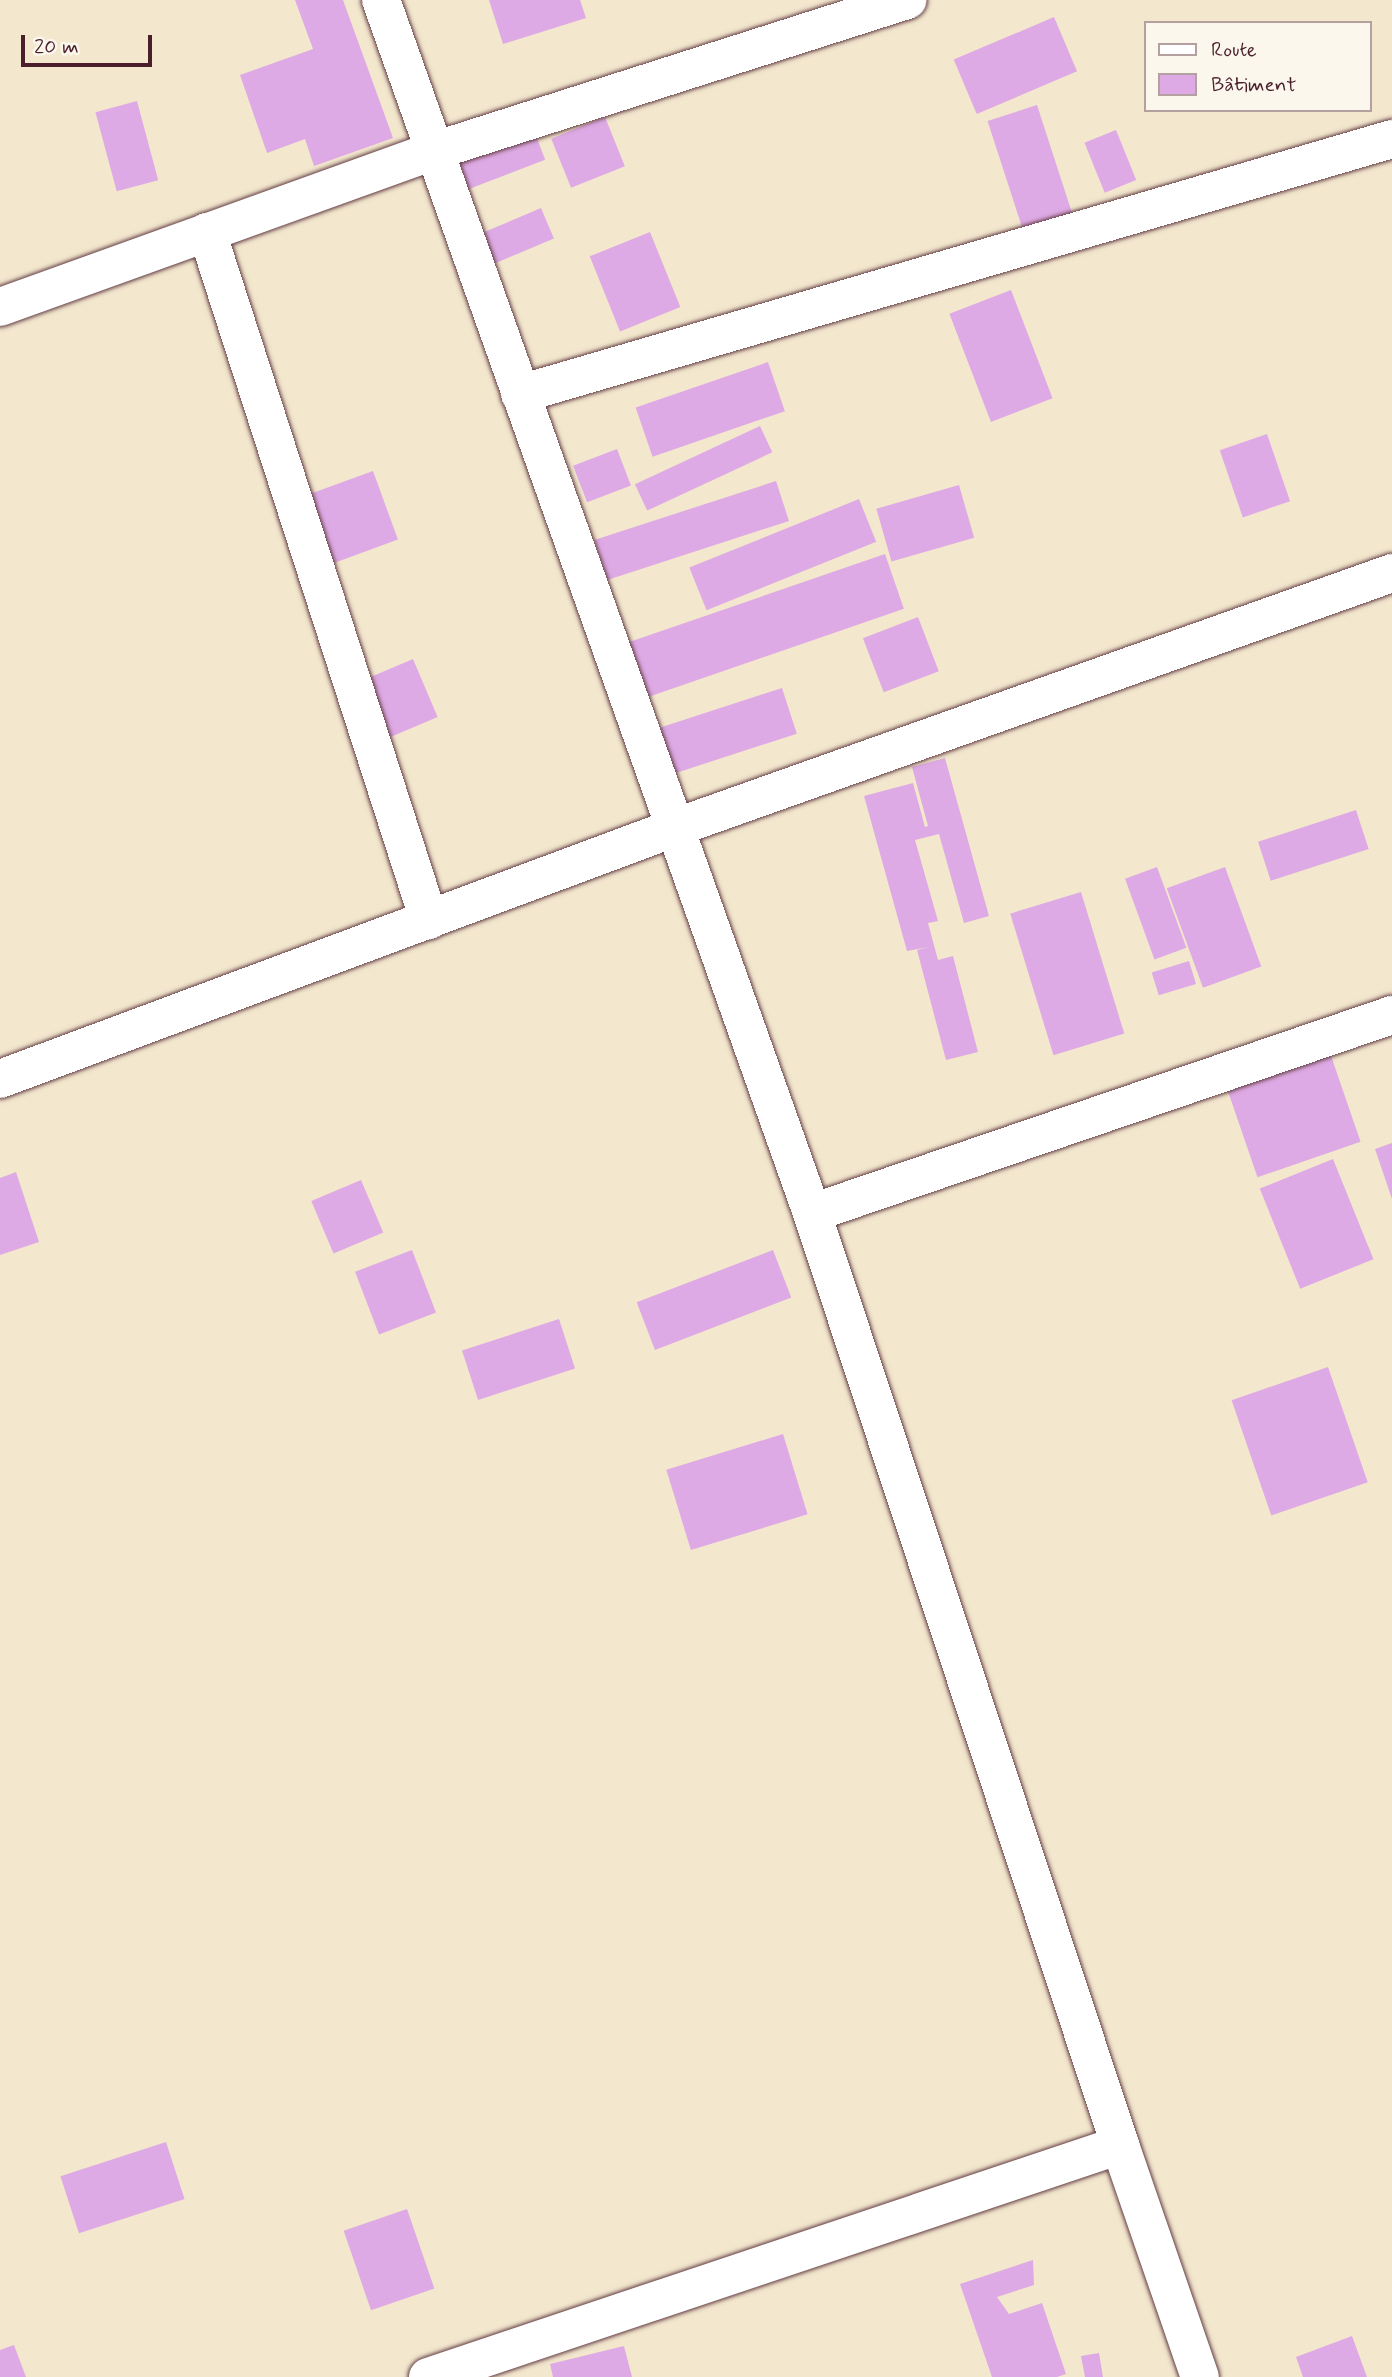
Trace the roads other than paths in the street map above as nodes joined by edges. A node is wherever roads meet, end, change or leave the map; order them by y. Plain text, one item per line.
1 (381, 0) edge
2 (907, 0) edge
3 (1392, 138) edge
4 (434, 151) junction
5 (207, 232) junction
6 (0, 307) edge
7 (520, 394) junction
8 (1392, 573) edge
9 (674, 828) junction
10 (429, 920) junction
11 (1392, 1015) edge
12 (0, 1079) edge
13 (811, 1213) junction
14 (1120, 2145) junction
15 (428, 2377) edge
16 (1200, 2377) edge

1 - 4 street
2 - 4 street
3 - 7 street
4 - 5 street
4 - 7 street
5 - 6 street
5 - 10 street
7 - 9 street
8 - 9 street
9 - 10 street
9 - 13 street
10 - 12 street
11 - 13 street
13 - 14 street
14 - 15 street
14 - 16 street

